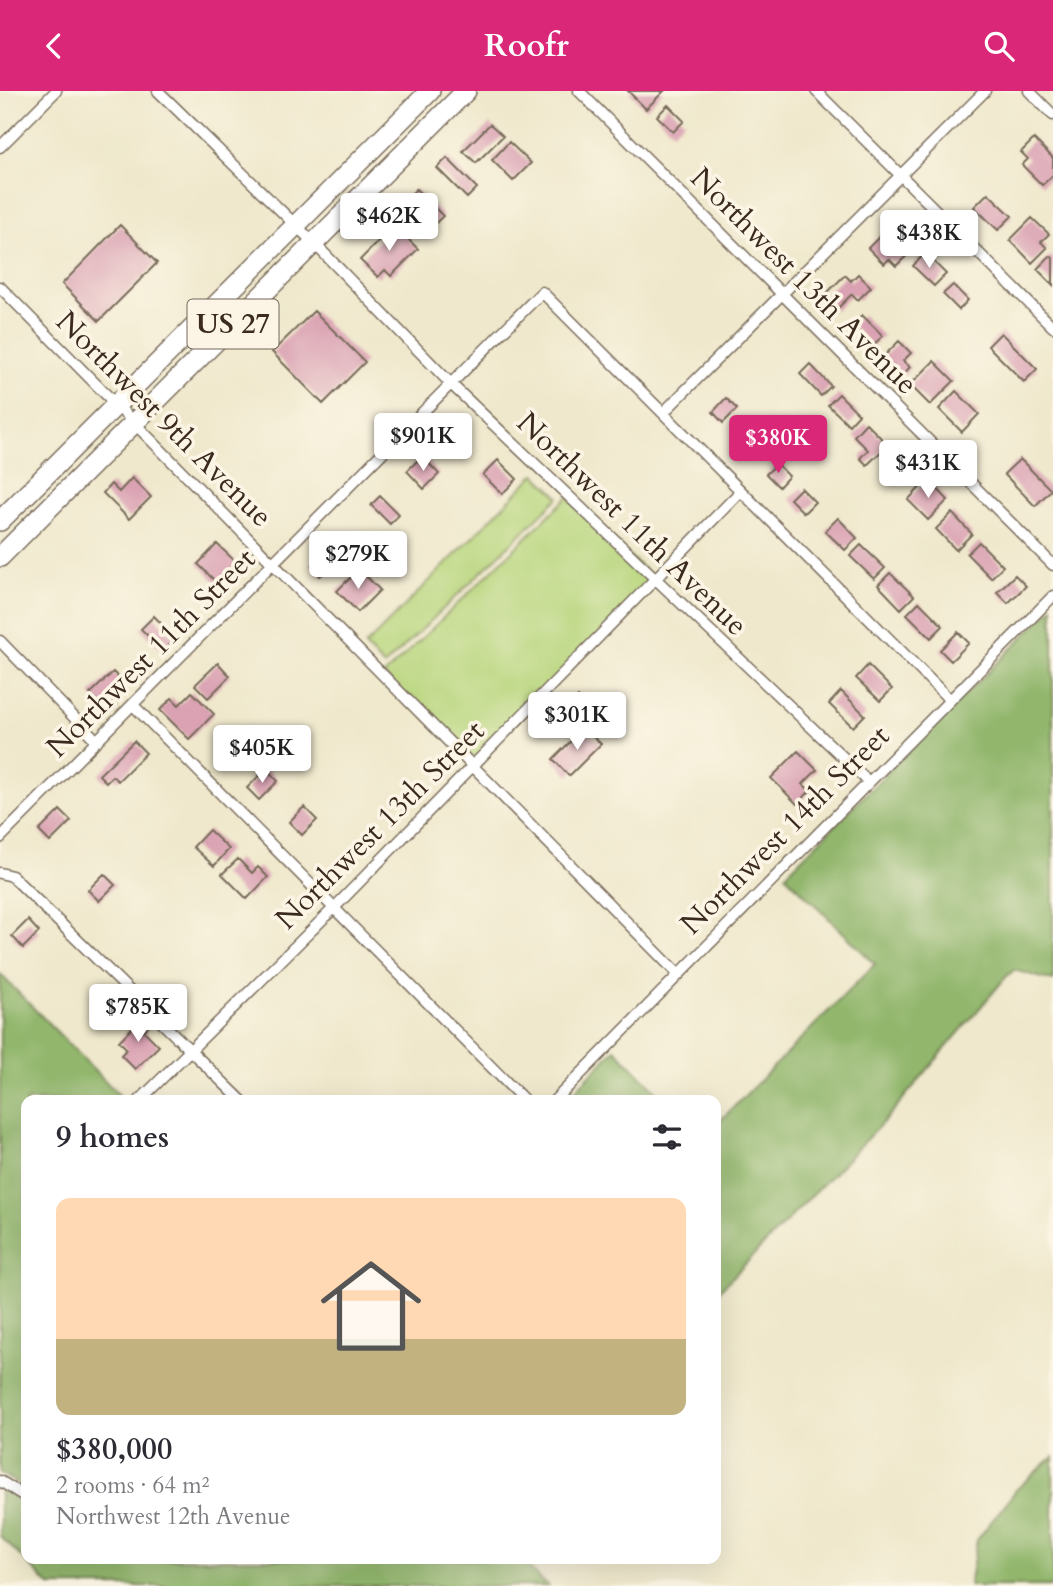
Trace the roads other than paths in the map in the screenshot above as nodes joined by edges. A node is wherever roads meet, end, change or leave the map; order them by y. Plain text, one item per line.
1 (56, 91) edge
2 (159, 91) edge
3 (430, 91) edge
4 (466, 91) edge
5 (579, 91) edge
6 (816, 91) edge
7 (985, 91) edge
8 (1029, 91) edge
9 (1053, 115) edge
10 (0, 146) edge
11 (901, 175) junction
12 (296, 224) junction
13 (314, 243) junction
14 (0, 287) edge
15 (782, 294) junction
16 (1053, 327) edge
17 (452, 384) junction
18 (116, 405) junction
19 (663, 413) junction
20 (133, 423) junction
21 (741, 491) junction
22 (0, 521) edge
23 (0, 557) edge
24 (275, 565) junction
25 (1053, 565) edge
26 (654, 579) junction
27 (1053, 596) edge
28 (0, 641) edge
29 (949, 699) junction
30 (134, 706) junction
31 (97, 741) junction
32 (474, 766) junction
33 (868, 781) junction
34 (0, 838) edge
35 (0, 873) edge
36 (335, 907) junction
37 (677, 974) junction
38 (192, 1049) junction
39 (145, 1095) edge
40 (236, 1095) edge
41 (519, 1095) edge
42 (560, 1095) edge
43 (0, 1481) edge
44 (21, 1494) edge

1 - 10 street
2 - 12 street, Northwest 11th Avenue
3 - 12 highway, US 27
4 - 13 highway, US 27
5 - 15 street, Northwest 13th Avenue
6 - 11 street
7 - 11 street
8 - 9 street
11 - 15 street
11 - 16 street
12 - 13 street, Northwest 11th Avenue
12 - 18 highway, US 27
13 - 17 street, Northwest 11th Avenue
13 - 20 highway, US 27
14 - 18 street, Northwest 9th Avenue
15 - 19 street
15 - 25 street, Northwest 13th Avenue
17 - 19 street, Northwest 11th Street
17 - 24 street, Northwest 11th Street
17 - 26 street, Northwest 11th Avenue
18 - 20 street, Northwest 9th Avenue
18 - 22 highway, US 27
19 - 21 street
20 - 23 highway, US 27
20 - 24 street, Northwest 9th Avenue
21 - 26 street, Northwest 13th Street
21 - 29 street
24 - 30 street, Northwest 11th Street
24 - 32 street, Northwest 9th Avenue
26 - 32 street, Northwest 13th Street
26 - 33 street, Northwest 11th Avenue
27 - 29 street, Northwest 14th Street
28 - 31 street
29 - 33 street, Northwest 14th Street
30 - 31 street, Northwest 11th Street
30 - 36 street
31 - 34 street, Northwest 11th Street
32 - 36 street, Northwest 13th Street
32 - 37 street, Northwest 9th Avenue
33 - 37 street, Northwest 14th Street
35 - 38 street
36 - 38 street, Northwest 13th Street
36 - 41 street
37 - 42 street, Northwest 14th Street
38 - 39 street, Northwest 13th Street
38 - 40 street
43 - 44 street

